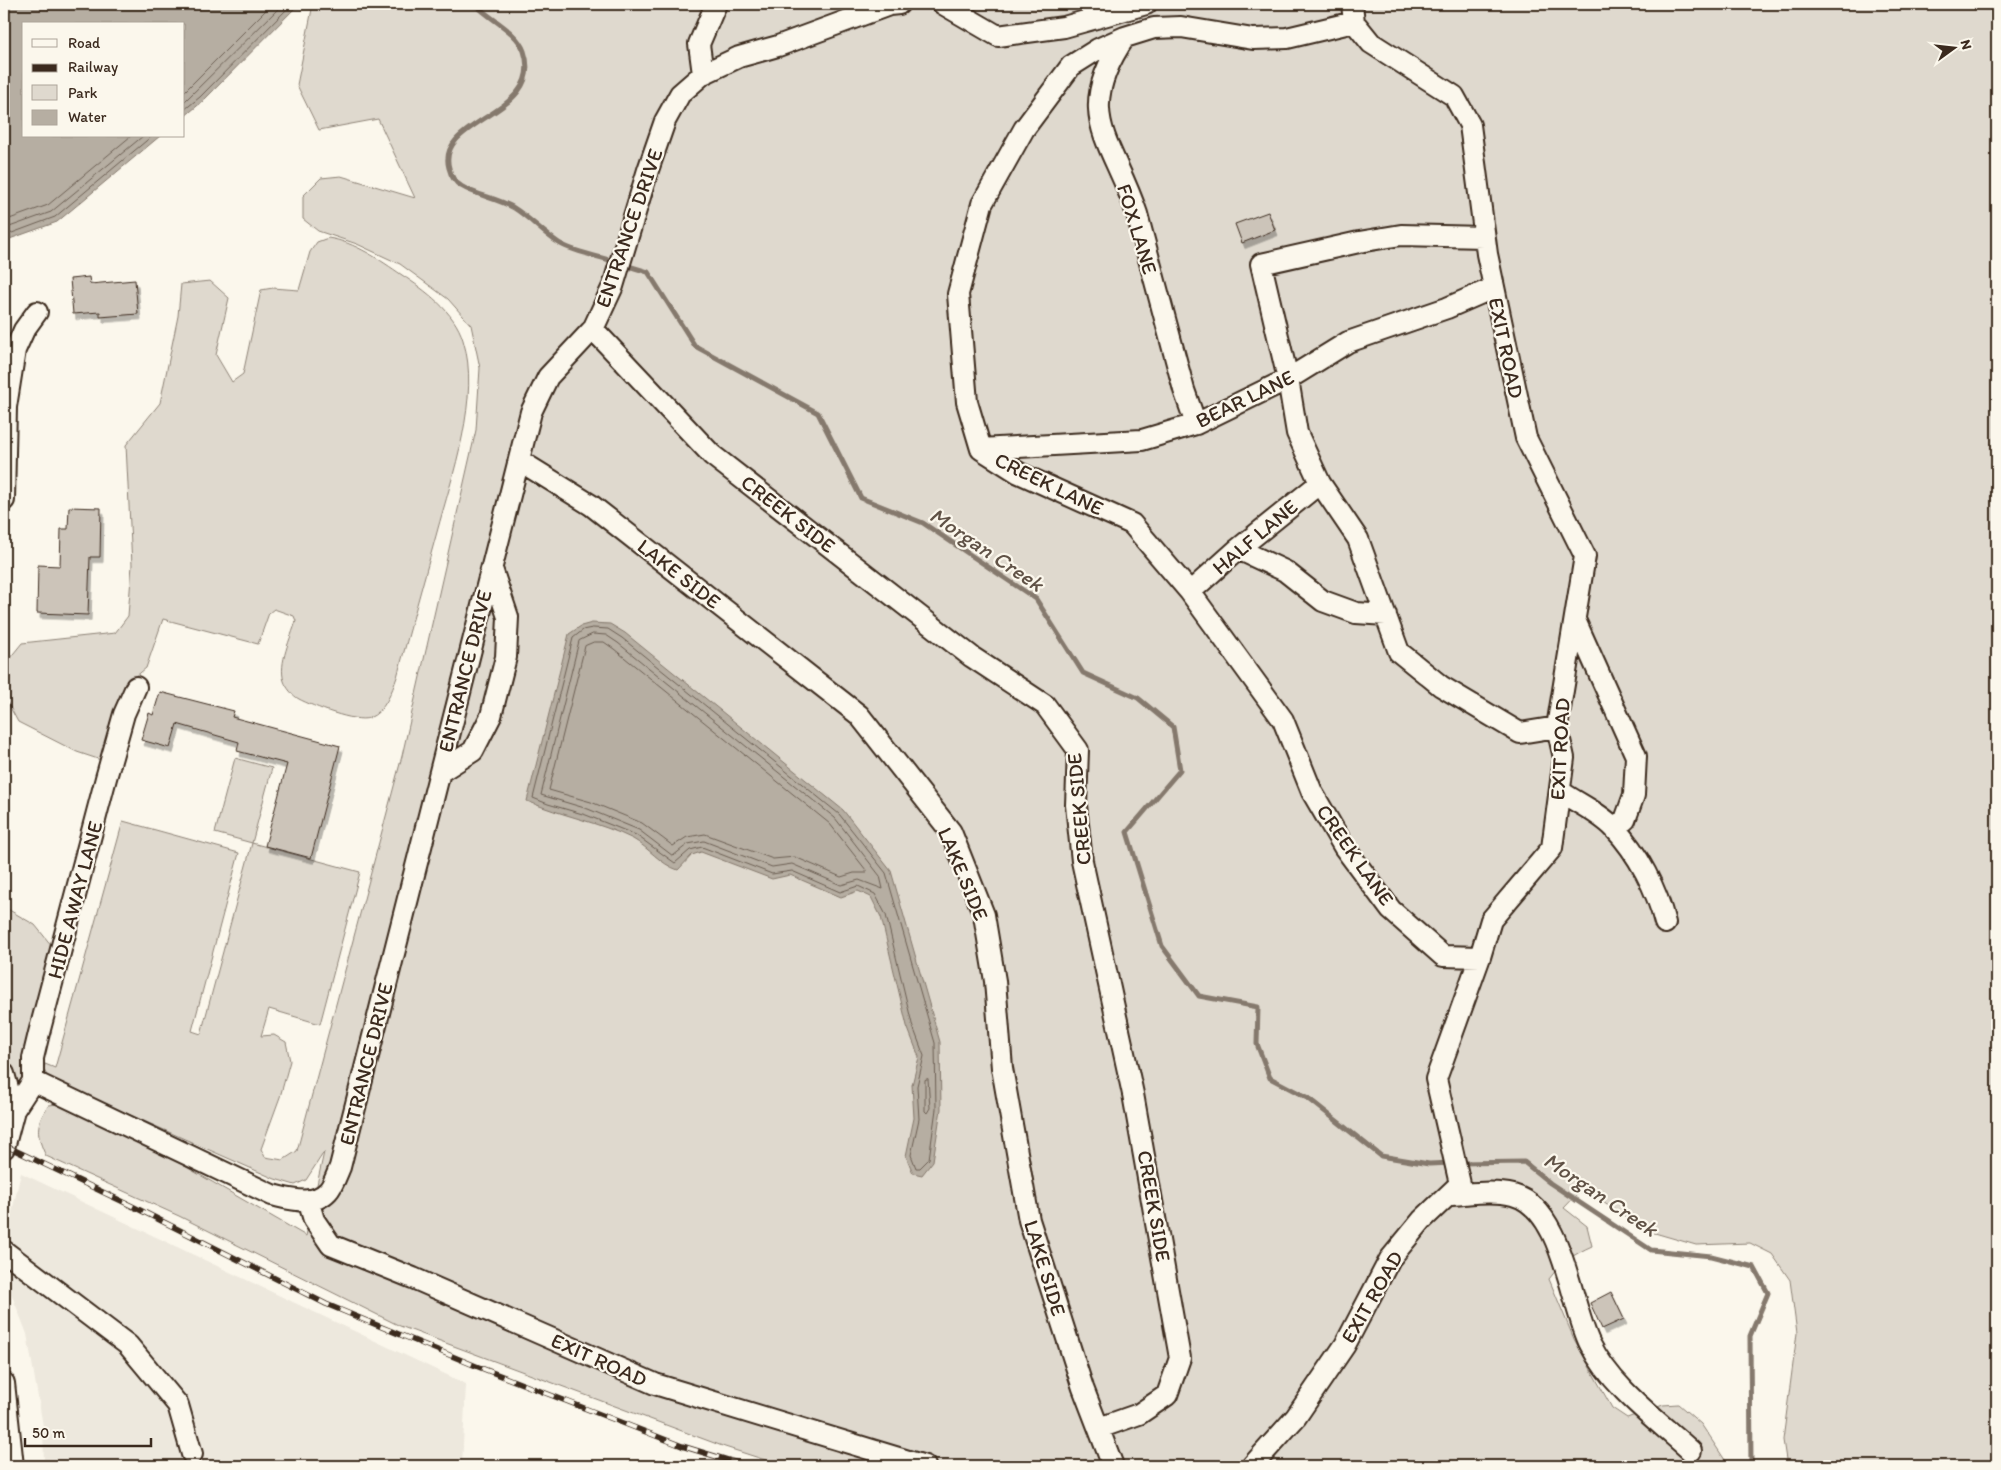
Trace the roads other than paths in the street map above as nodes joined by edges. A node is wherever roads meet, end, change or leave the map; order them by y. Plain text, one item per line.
1 (716, 4) edge
2 (898, 4) edge
3 (943, 4) edge
4 (1146, 4) edge
5 (1353, 13) edge
6 (1125, 37) junction
7 (704, 74) junction
8 (1484, 237) junction
9 (1493, 288) junction
10 (37, 312) dead end
11 (593, 329) junction
12 (1288, 379) junction
13 (1196, 424) junction
14 (980, 449) junction
15 (520, 461) junction
16 (1320, 483) junction
17 (4, 500) edge
18 (1238, 549) junction
19 (492, 568) junction
20 (1190, 592) junction
21 (1386, 615) junction
22 (1574, 620) junction
23 (136, 688) dead end
24 (1557, 727) junction
25 (440, 772) junction
26 (1560, 792) junction
27 (1614, 827) junction
28 (1665, 924) dead end
29 (1480, 957) junction
30 (4, 1074) edge
31 (33, 1081) junction
32 (9, 1105) edge
33 (4, 1148) edge
34 (1454, 1189) junction
35 (308, 1200) junction
36 (4, 1251) edge
37 (4, 1383) edge
38 (1099, 1428) junction
39 (1691, 1451) dead end
40 (192, 1454) dead end
41 (13, 1466) edge
42 (925, 1466) edge
43 (1114, 1466) edge
44 (1252, 1466) edge

1 - 7 street
2 - 7 street, ENTRANCE DRIVE
3 - 4 street
5 - 6 street, CREEK LANE
5 - 8 street, EXIT ROAD
6 - 13 street, FOX LANE
6 - 14 street, CREEK LANE
7 - 11 street, ENTRANCE DRIVE
8 - 9 street, EXIT ROAD
8 - 12 street
9 - 12 street, BEAR LANE
9 - 22 street, EXIT ROAD
10 - 17 street
11 - 15 street, ENTRANCE DRIVE
11 - 38 street, CREEK SIDE
12 - 13 street, BEAR LANE
12 - 16 street
13 - 14 street, BEAR LANE
14 - 20 street, CREEK LANE
15 - 19 street, ENTRANCE DRIVE
15 - 38 street, LAKE SIDE
16 - 18 street, HALF LANE
16 - 21 street
18 - 20 street, HALF LANE
18 - 21 street
19 - 25 street, ENTRANCE DRIVE
19 - 25 street
20 - 29 street, CREEK LANE
21 - 24 street
22 - 24 street, EXIT ROAD
22 - 27 street
23 - 31 street, HIDE AWAY LANE
24 - 26 street, EXIT ROAD
25 - 35 street, ENTRANCE DRIVE
26 - 27 street
26 - 29 street, EXIT ROAD
27 - 28 street
29 - 34 street, EXIT ROAD
30 - 32 street
31 - 32 street
31 - 35 street
32 - 33 street
34 - 39 street
34 - 44 street, EXIT ROAD
35 - 42 street, EXIT ROAD
36 - 40 street
37 - 41 street
38 - 43 street, LAKE SIDE

